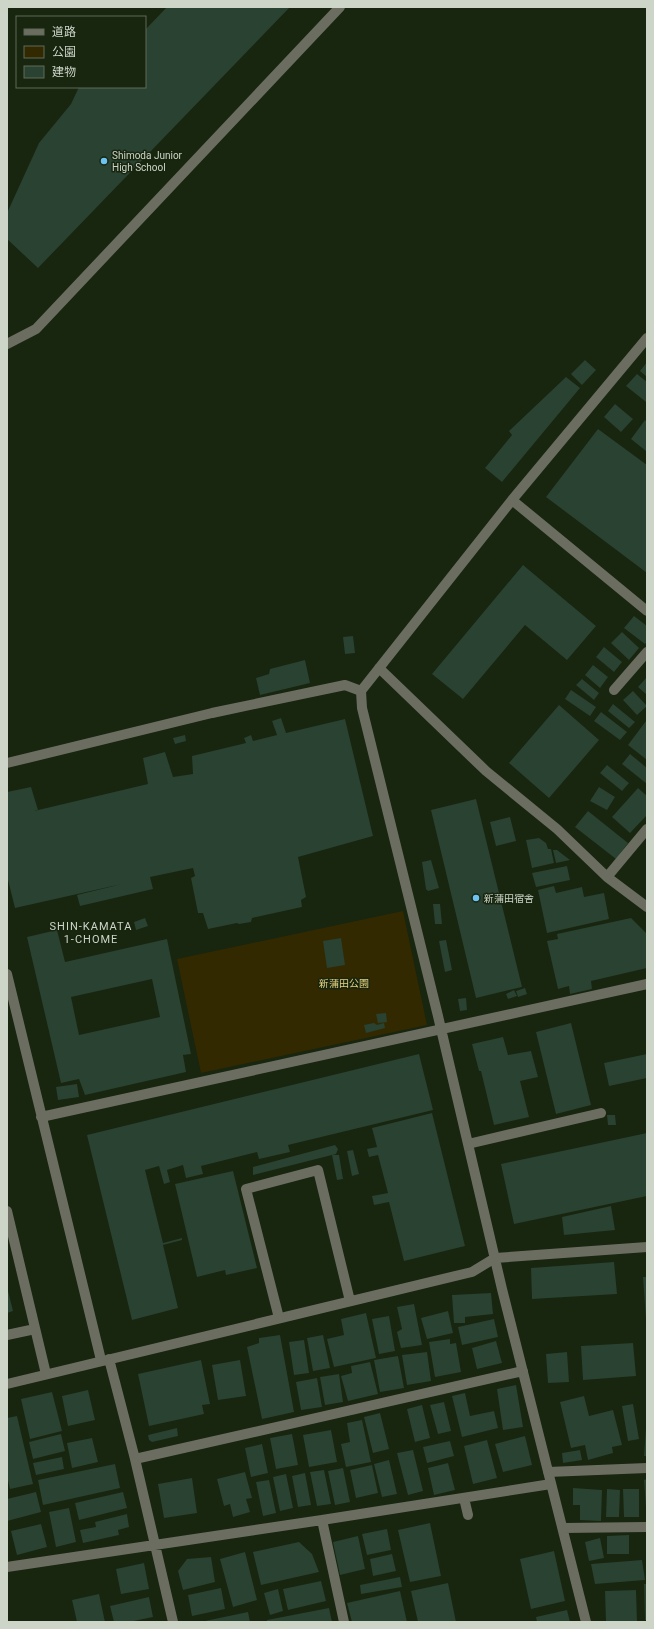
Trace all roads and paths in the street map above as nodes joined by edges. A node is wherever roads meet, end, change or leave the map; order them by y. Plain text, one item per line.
1 (340, 7) edge
2 (646, 343) edge
3 (7, 344) edge
4 (512, 500) junction
5 (647, 610) edge
6 (647, 652) edge
7 (379, 668) junction
8 (614, 690) dead end
9 (361, 691) junction
10 (7, 763) edge
11 (647, 829) edge
12 (607, 877) junction
13 (647, 907) edge
14 (7, 974) edge
15 (647, 984) edge
16 (441, 1029) junction
17 (601, 1113) dead end
18 (41, 1117) junction
19 (468, 1144) junction
20 (7, 1211) edge
21 (647, 1247) edge
22 (495, 1258) junction
23 (350, 1301) junction
24 (279, 1318) junction
25 (35, 1329) junction
26 (7, 1335) edge
27 (105, 1360) junction
28 (523, 1371) junction
29 (46, 1374) junction
30 (7, 1384) edge
31 (135, 1459) junction
32 (647, 1468) edge
33 (548, 1472) junction
34 (551, 1484) junction
35 (464, 1498) junction
36 (468, 1515) dead end
37 (322, 1520) junction
38 (563, 1528) junction
39 (647, 1528) edge
40 (155, 1546) junction
41 (7, 1567) edge
42 (173, 1622) edge
43 (344, 1622) edge
44 (586, 1622) edge

1 - 3 street
2 - 4 street
4 - 5 street
4 - 7 street
6 - 8 street
7 - 9 street
7 - 12 street
9 - 10 street
9 - 16 street
11 - 12 street
12 - 13 street
14 - 18 street
15 - 16 street
16 - 18 street
16 - 19 street
17 - 19 street
18 - 27 street
19 - 22 street
20 - 25 street
21 - 22 street
22 - 23 street
22 - 28 street
23 - 24 street
23 - 24 street
24 - 27 street
25 - 26 street
25 - 29 street
27 - 29 street
27 - 31 street
28 - 31 street
28 - 33 street
29 - 30 street
31 - 40 street
32 - 33 street
33 - 34 street
34 - 35 street
34 - 38 street
35 - 36 street
35 - 37 street
37 - 40 street
37 - 43 street
38 - 39 street
38 - 44 street
40 - 41 street
40 - 42 street

